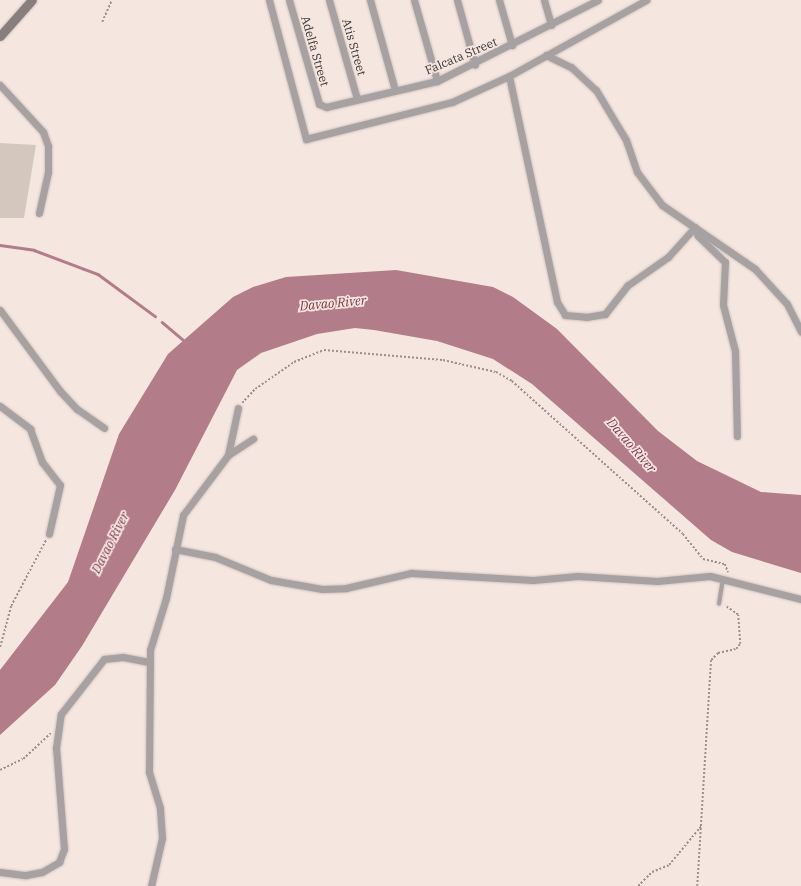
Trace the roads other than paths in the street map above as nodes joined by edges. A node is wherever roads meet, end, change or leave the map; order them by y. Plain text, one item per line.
1 (32, 0) edge
2 (269, 0) edge
3 (289, 0) edge
4 (329, 0) edge
5 (370, 0) edge
6 (414, 0) edge
7 (457, 0) edge
8 (499, 0) edge
9 (544, 0) edge
10 (598, 0) edge
11 (646, 0) edge
12 (587, 3) edge
13 (551, 25) junction
14 (0, 36) edge
15 (512, 46) junction
16 (546, 55) junction
17 (476, 64) junction
18 (509, 76) junction
19 (437, 81) junction
20 (0, 85) edge
21 (395, 90) junction
22 (357, 99) junction
23 (322, 106) joint
24 (39, 213) dead end
25 (695, 227) junction
26 (0, 310) edge
27 (801, 332) edge
28 (0, 406) edge
29 (238, 408) road end
30 (104, 428) dead end
31 (737, 436) dead end
32 (253, 438) dead end
33 (228, 455) junction
34 (49, 534) road end
35 (175, 549) junction
36 (726, 579) junction
37 (801, 599) edge
38 (719, 604) road end
39 (148, 662) junction
40 (0, 872) edge
41 (151, 886) edge

1 - 14 street
2 - 18 street
3 - 23 street, Adelfa Street
4 - 22 street, Atis Street
5 - 21 street
6 - 19 street
7 - 17 street
8 - 15 street
9 - 13 street
10 - 12 street, Falcata Street
11 - 16 street
12 - 13 street, Falcata Street
13 - 15 street, Falcata Street
15 - 17 street, Falcata Street
16 - 18 street
16 - 25 street
17 - 19 street, Falcata Street
18 - 25 street
19 - 21 street, Falcata Street
20 - 24 street
21 - 22 street, Falcata Street
22 - 23 street, Falcata Street
25 - 27 street
25 - 31 street
26 - 30 street
28 - 34 street
29 - 33 street
32 - 33 street
33 - 35 street
35 - 36 street
35 - 39 street
36 - 37 street
36 - 38 lane
39 - 40 street
39 - 41 street

